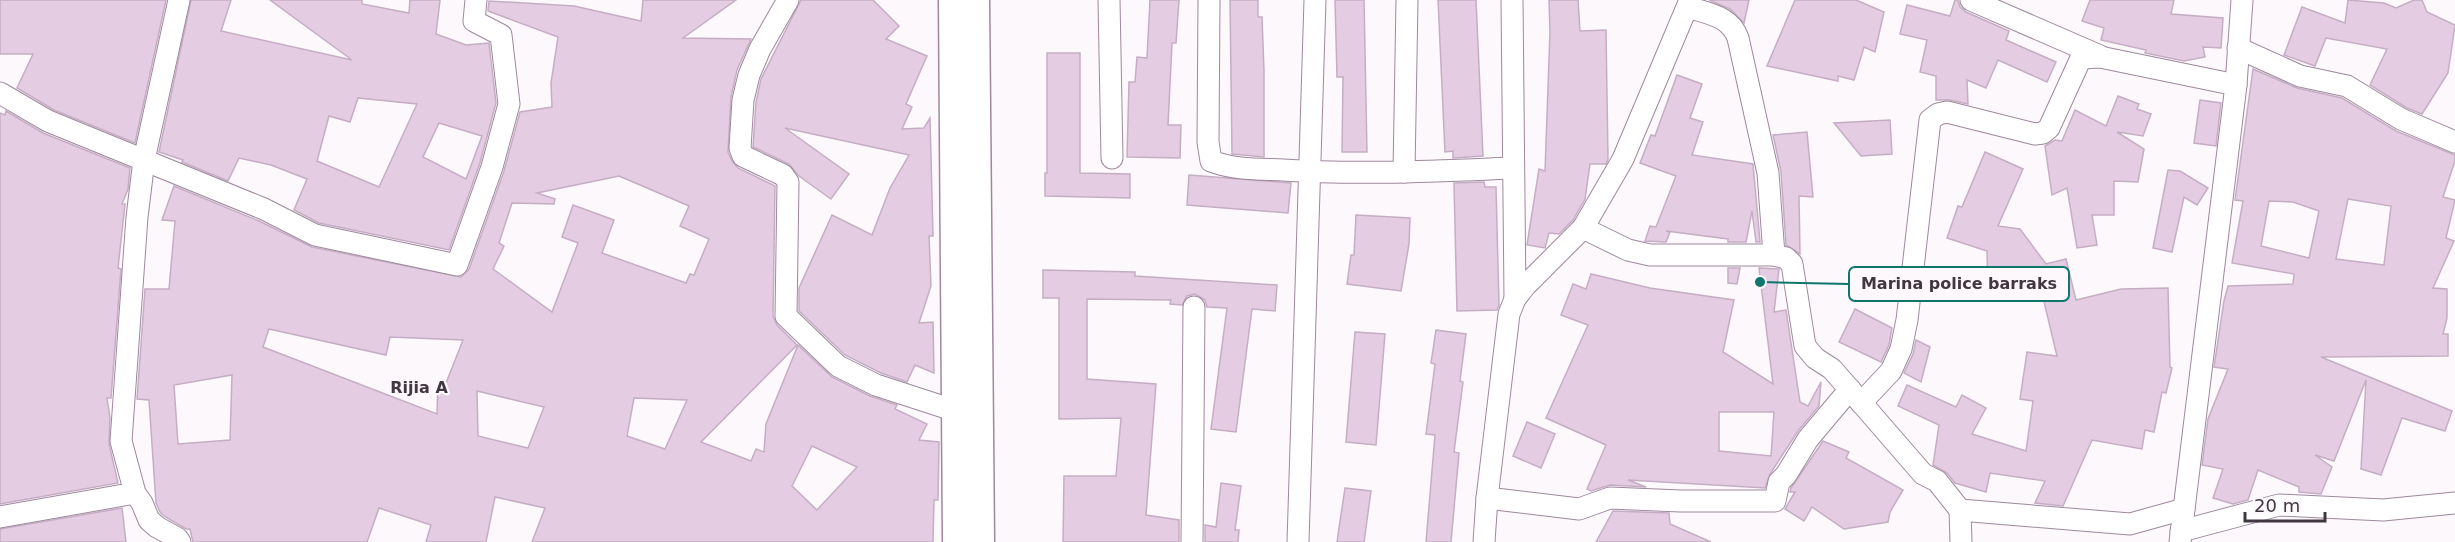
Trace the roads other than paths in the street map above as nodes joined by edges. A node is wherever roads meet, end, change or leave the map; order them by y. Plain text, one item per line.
1 (179, 0) edge
2 (476, 0) edge
3 (788, 0) edge
4 (953, 0) edge
5 (975, 0) edge
6 (1109, 0) edge
7 (1209, 0) edge
8 (1315, 0) edge
9 (1407, 0) edge
10 (1512, 0) edge
11 (1971, 0) edge
12 (2242, 0) edge
13 (1689, 4) edge
14 (2238, 48) junction
15 (2100, 57) junction
16 (2236, 85) junction
17 (0, 93) edge
18 (2455, 142) edge
19 (1112, 158) dead end
20 (144, 160) junction
21 (1512, 168) junction
22 (1310, 172) junction
23 (1404, 172) junction
24 (1583, 228) junction
25 (1774, 255) junction
26 (1515, 299) junction
27 (1194, 307) dead end
28 (1855, 396) junction
29 (956, 411) junction
30 (135, 493) junction
31 (1487, 498) junction
32 (2455, 503) edge
33 (2184, 509) junction
34 (1960, 510) junction
35 (0, 517) edge
36 (2180, 536) edge
37 (180, 542) edge
38 (957, 542) edge
39 (980, 542) edge
40 (1192, 542) edge
41 (1298, 542) edge
42 (1484, 542) edge
43 (1961, 542) edge

1 - 20 street
2 - 20 street
3 - 29 street
4 - 29 main road
5 - 39 main road
6 - 19 street
7 - 22 street
8 - 22 street
9 - 23 street
10 - 21 street
11 - 15 street
12 - 14 street
13 - 24 street
13 - 25 street
14 - 16 street
14 - 18 street
15 - 16 street
15 - 28 street
16 - 33 street
17 - 20 street
20 - 30 street
21 - 23 street
21 - 26 street
22 - 23 street
22 - 41 street
24 - 25 street
24 - 26 street
25 - 28 street
26 - 31 street
27 - 40 street
28 - 31 street
28 - 34 street
29 - 38 main road
30 - 35 street
30 - 37 street
31 - 42 street
32 - 36 street
33 - 34 street
33 - 36 street
34 - 43 street

